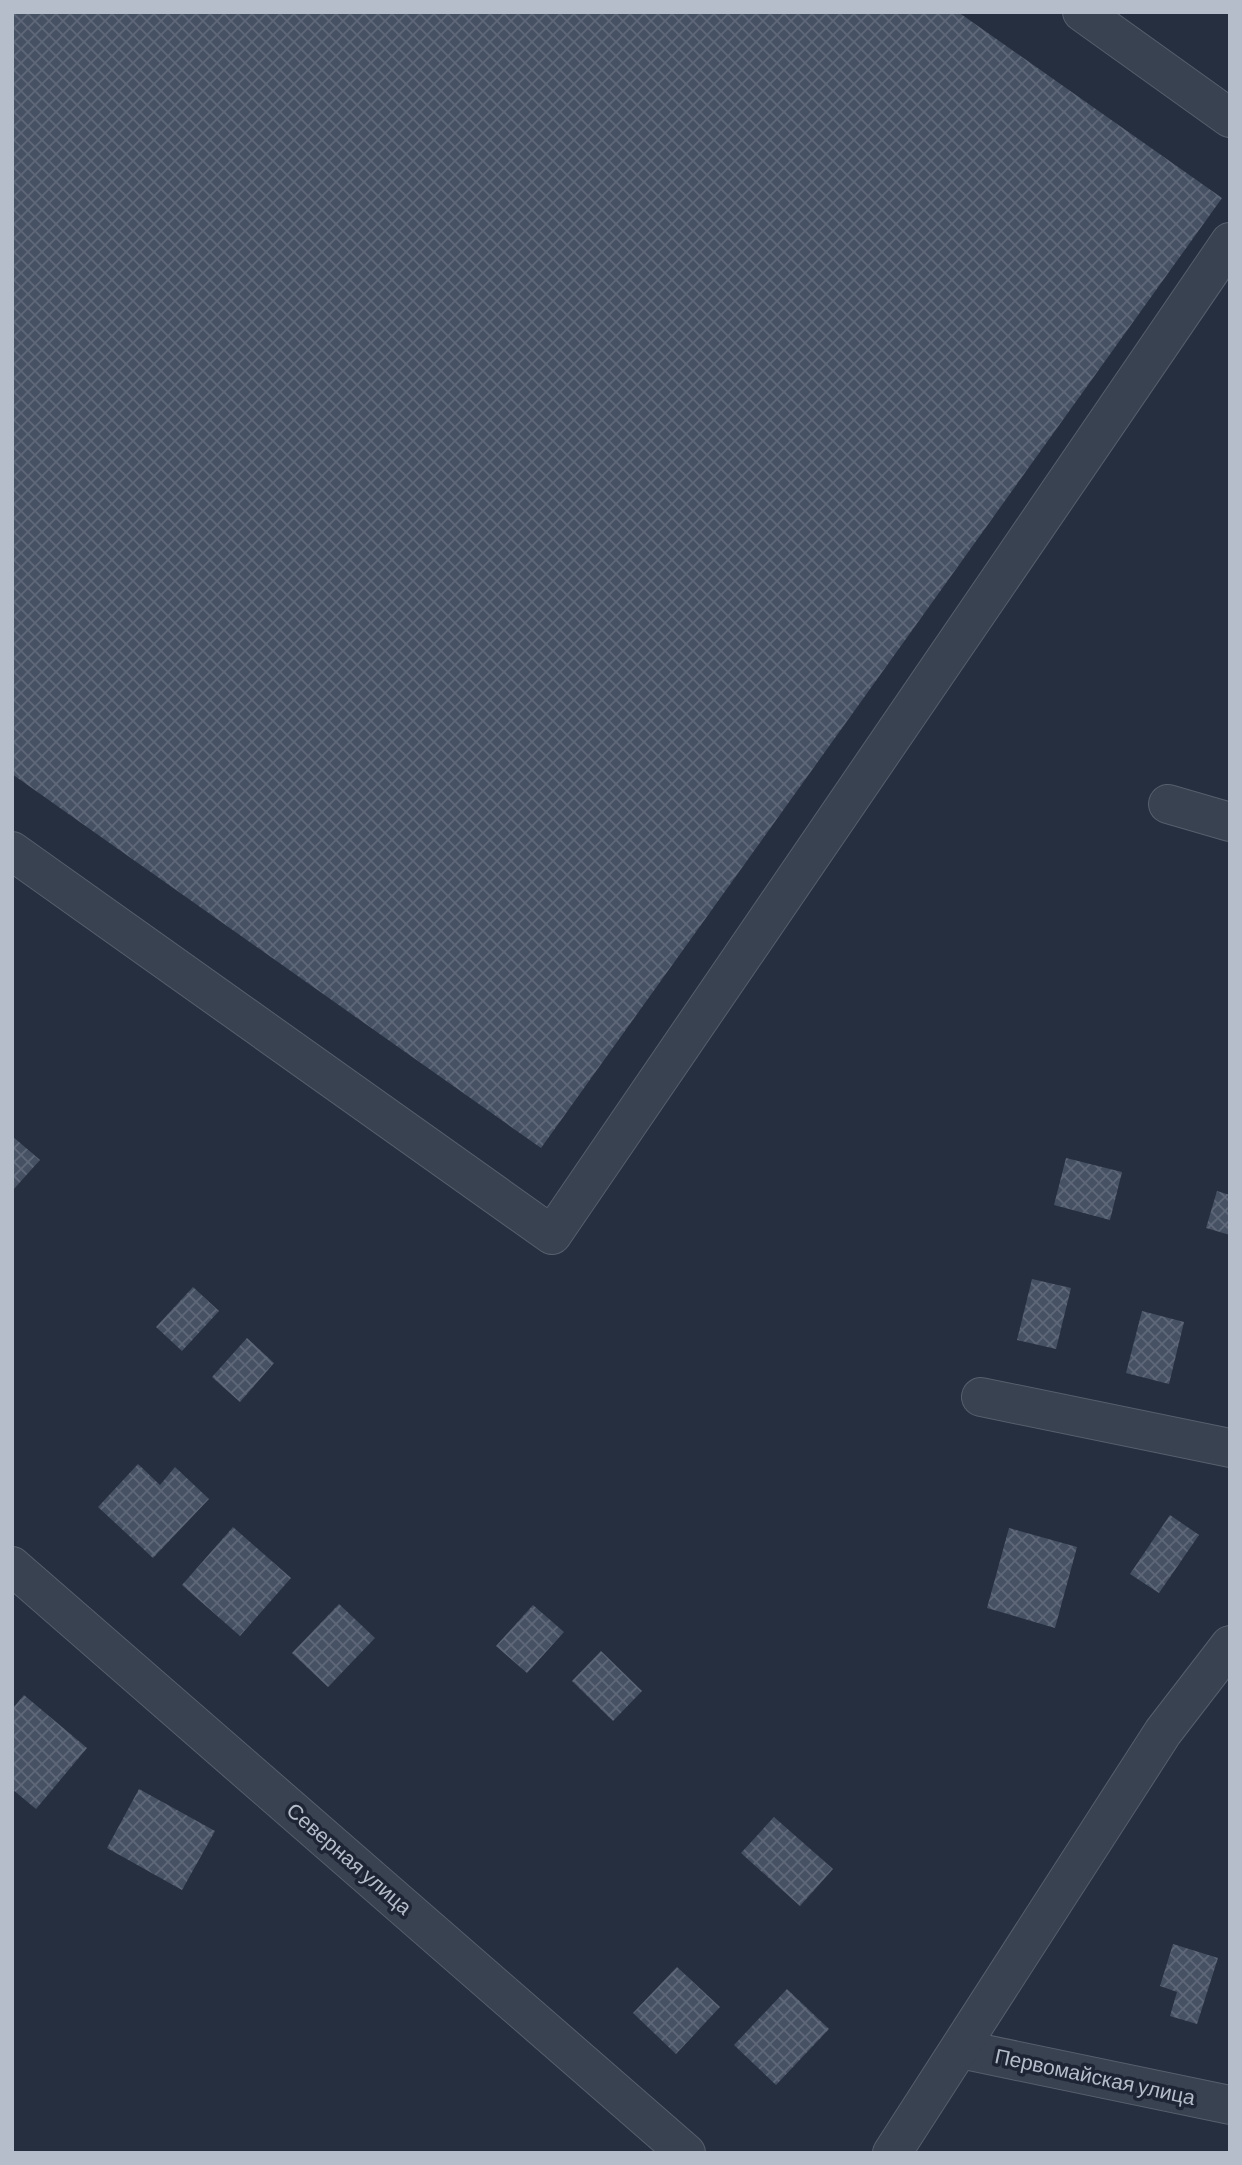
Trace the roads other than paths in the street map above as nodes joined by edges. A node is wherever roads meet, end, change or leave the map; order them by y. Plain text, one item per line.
1 (1082, 12) edge
2 (1230, 118) edge
3 (1230, 242) edge
4 (1168, 804) dead end
5 (1230, 822) edge
6 (12, 851) edge
7 (981, 1397) dead end
8 (1230, 1448) edge
9 (12, 1566) edge
10 (1230, 1645) edge
11 (960, 2049) junction
12 (1230, 2105) edge
13 (686, 2153) edge
14 (892, 2153) edge

1 - 2 street
3 - 6 street
4 - 5 street
7 - 8 street
9 - 13 street, Северная улица
10 - 11 street
11 - 12 street, Первомайская улица
11 - 14 street

